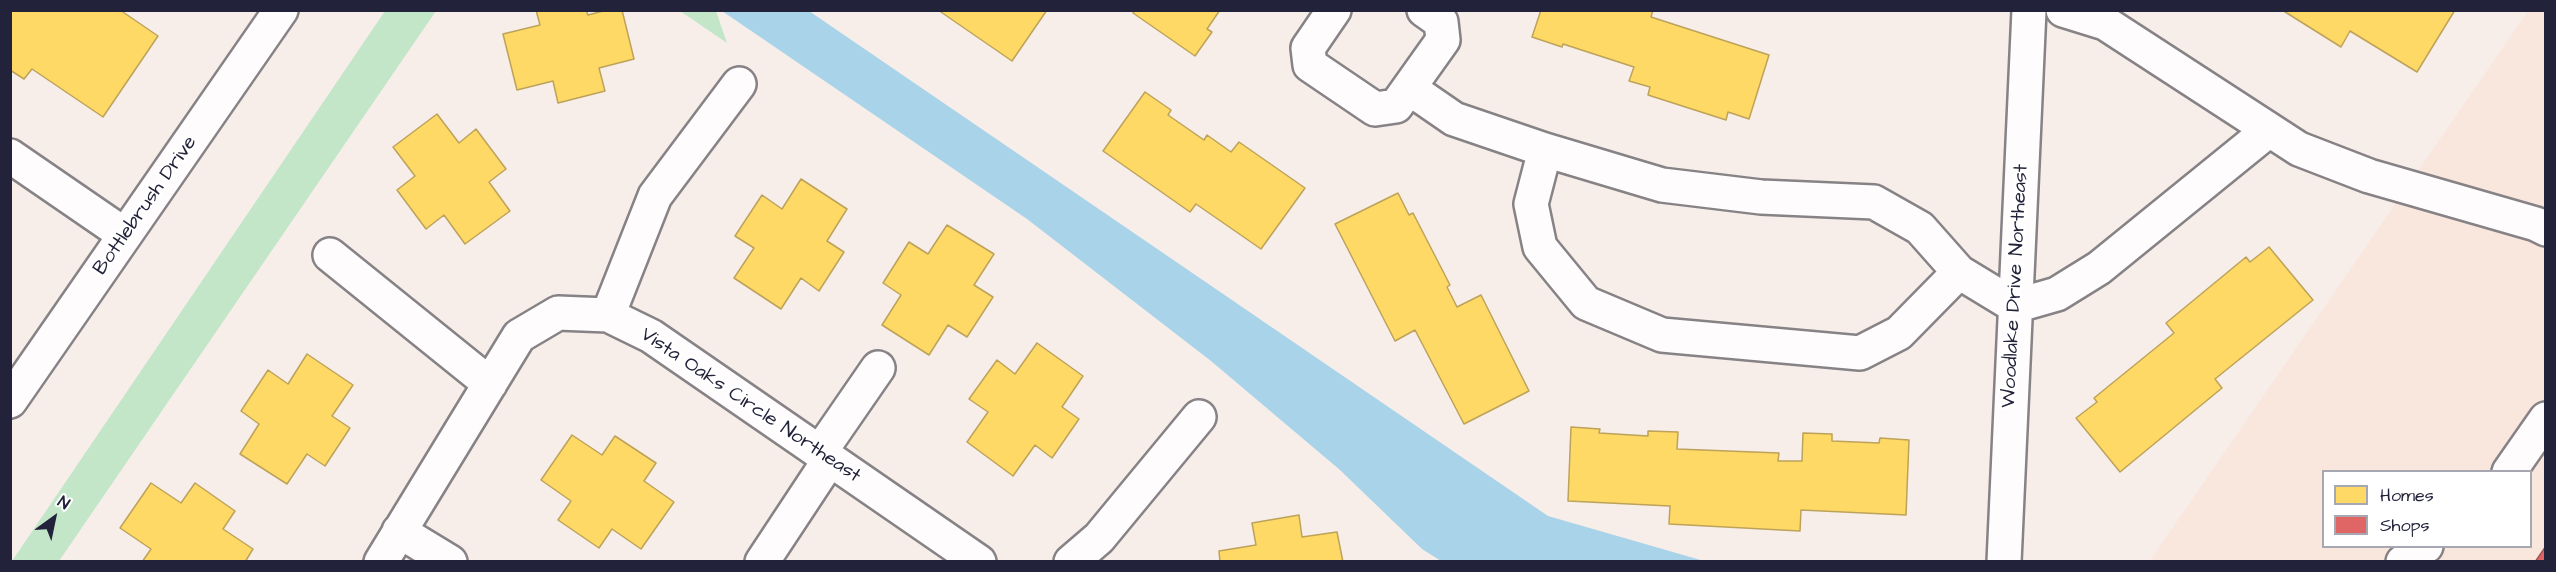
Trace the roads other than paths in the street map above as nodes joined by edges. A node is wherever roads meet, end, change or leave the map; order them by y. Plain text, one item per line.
1 (281, 10) edge
2 (1334, 10) edge
3 (1424, 10) edge
4 (2029, 10) edge
5 (2064, 10) edge
6 (739, 84) dead end
7 (1408, 88) junction
8 (2269, 130) junction
9 (1545, 150) junction
10 (10, 156) edge
11 (2546, 228) edge
12 (125, 236) junction
13 (330, 255) dead end
14 (1959, 272) junction
15 (2015, 306) junction
16 (608, 315) junction
17 (878, 368) dead end
18 (490, 384) junction
19 (10, 402) edge
20 (1199, 417) dead end
21 (2546, 419) edge
22 (825, 456) junction
23 (2510, 470) edge
24 (399, 531) junction
25 (2423, 548) edge
26 (381, 561) edge
27 (450, 561) edge
28 (762, 561) edge
29 (979, 561) edge
30 (1071, 561) edge
31 (2004, 561) edge
32 (2403, 561) edge

1 - 12 street, Bottlebrush Drive
2 - 7 street
3 - 7 street
4 - 15 street, Woodlake Drive Northeast
5 - 8 street
6 - 16 street
7 - 9 street
8 - 11 street
8 - 15 street
9 - 14 street
9 - 14 street
10 - 12 street
12 - 19 street, Bottlebrush Drive
13 - 18 street
14 - 15 street
15 - 31 street, Woodlake Drive Northeast
16 - 18 street, Vista Oaks Circle Northeast
16 - 22 street, Vista Oaks Circle Northeast
17 - 22 street
18 - 24 street, Vista Oaks Circle Northeast
20 - 30 street
21 - 23 street
22 - 28 street
22 - 29 street, Vista Oaks Circle Northeast
24 - 26 street, Vista Oaks Circle Northeast
24 - 27 street
25 - 32 street

